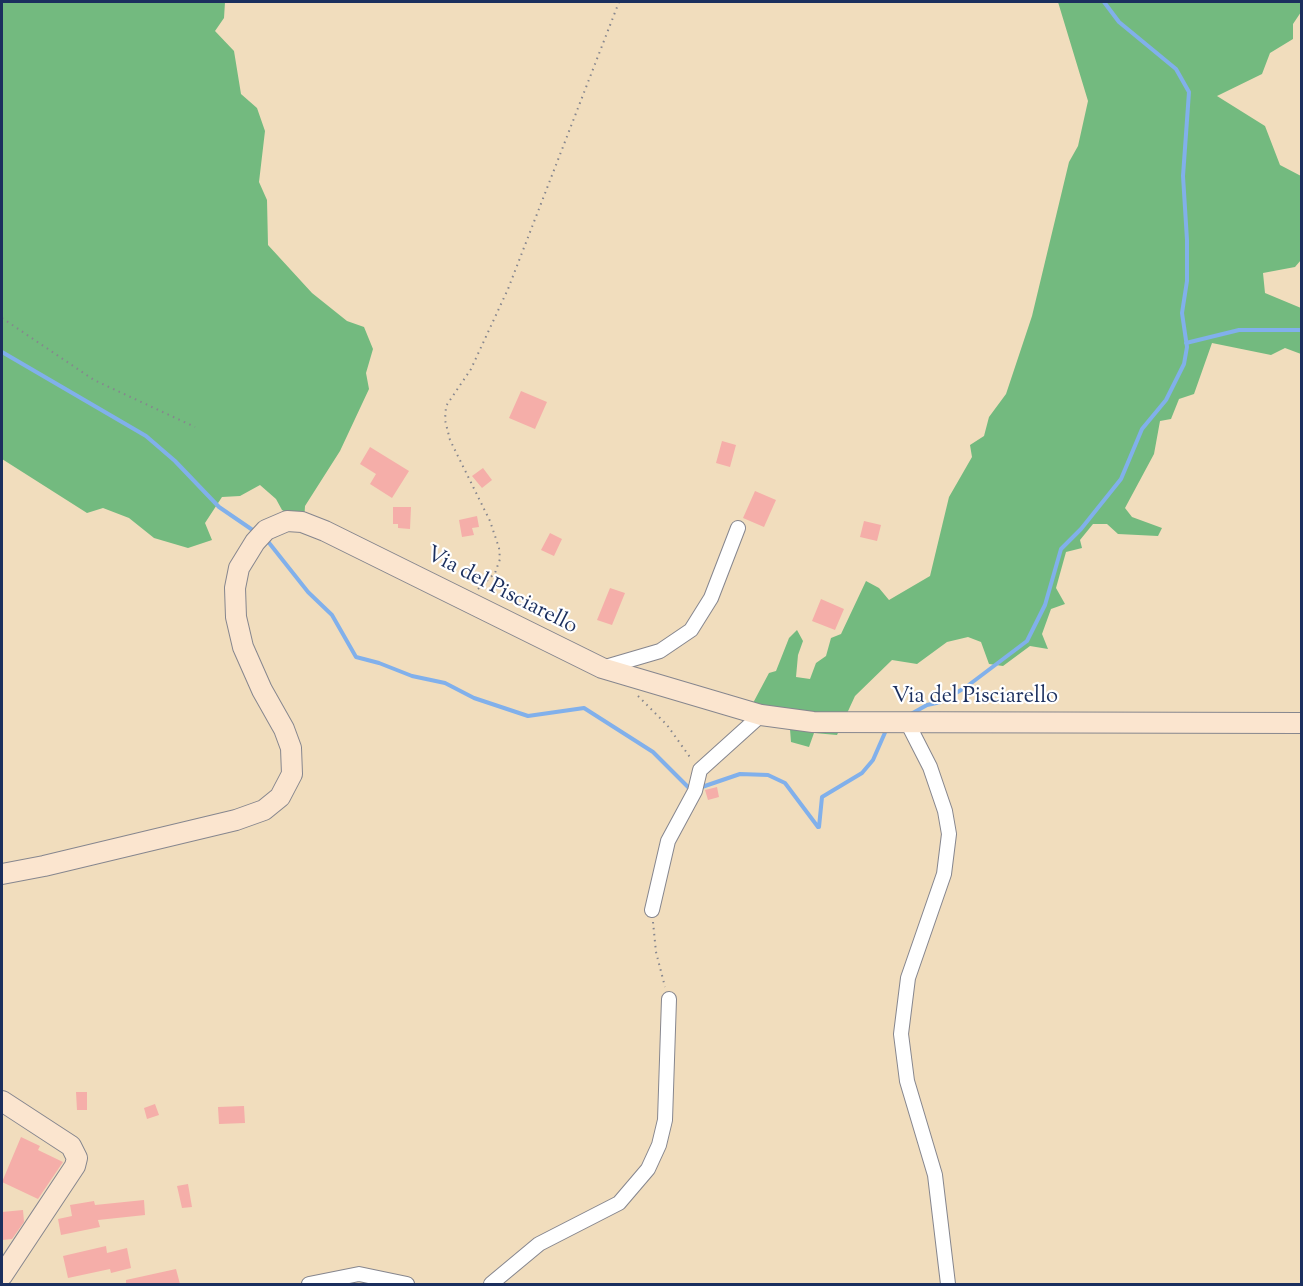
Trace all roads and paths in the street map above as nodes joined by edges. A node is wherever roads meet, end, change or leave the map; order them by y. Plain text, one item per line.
1 (619, 2) edge
2 (2, 318) edge
3 (195, 427) dead end
4 (738, 528) dead end
5 (456, 597) junction
6 (602, 668) junction
7 (633, 692) dead end
8 (761, 716) junction
9 (907, 722) junction
10 (1302, 723) edge
11 (700, 770) junction
12 (2, 874) edge
13 (652, 910) joint
14 (669, 999) joint
15 (2, 1101) edge
16 (2, 1276) edge
17 (309, 1284) edge
18 (407, 1284) edge
19 (491, 1284) edge
20 (948, 1284) edge

1 - 5 path
2 - 3 path
4 - 6 street
5 - 6 street, Via del Pisciarello
5 - 12 street, Via del Pisciarello
6 - 8 street, Via del Pisciarello
7 - 11 path
8 - 9 street, Via del Pisciarello
8 - 11 street
9 - 10 street, Via del Pisciarello
9 - 20 street
11 - 13 street
13 - 14 path
14 - 19 street
15 - 16 street
17 - 18 street

